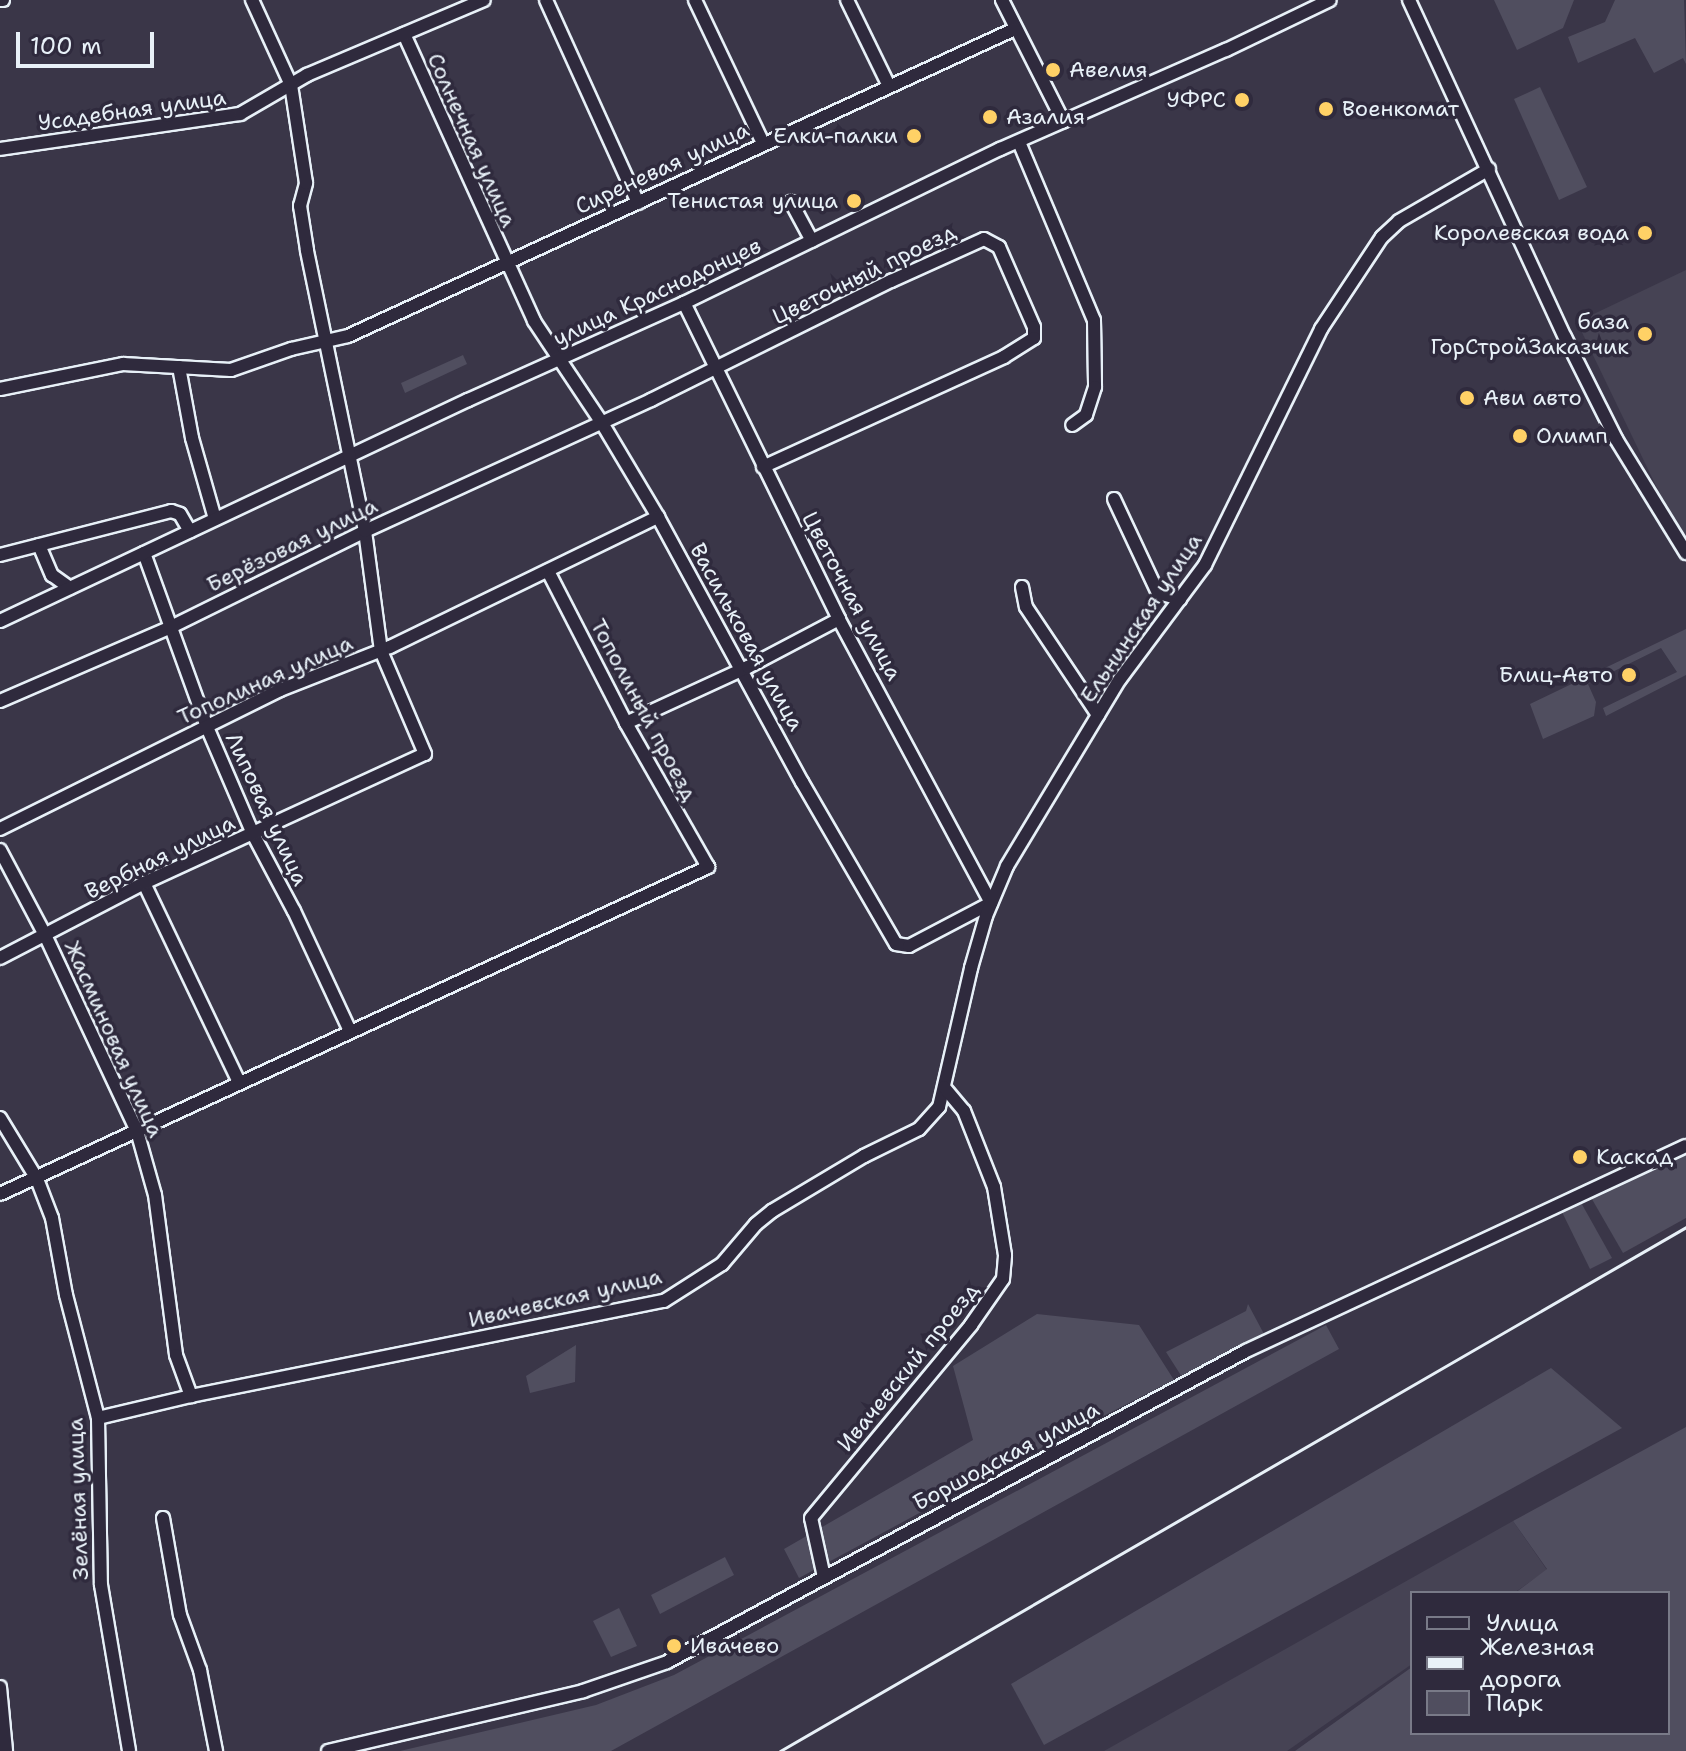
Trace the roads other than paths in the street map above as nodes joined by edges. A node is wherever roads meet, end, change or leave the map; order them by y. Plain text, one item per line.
1 (252, 0) edge
2 (484, 0) edge
3 (546, 0) edge
4 (695, 0) edge
5 (847, 0) edge
6 (1002, 0) edge
7 (1330, 0) edge
8 (1409, 0) edge
9 (1015, 29) junction
10 (404, 34) junction
11 (291, 85) junction
12 (889, 86) junction
13 (1063, 121) junction
14 (1019, 142) junction
15 (763, 143) junction
16 (0, 149) edge
17 (1489, 169) junction
18 (791, 202) dead end
19 (638, 203) junction
20 (812, 241) junction
21 (504, 261) junction
22 (684, 303) junction
23 (326, 343) junction
24 (558, 360) junction
25 (179, 367) junction
26 (716, 369) junction
27 (0, 389) edge
28 (602, 423) junction
29 (1072, 425) dead end
30 (350, 454) junction
31 (763, 467) junction
32 (1114, 499) dead end
33 (658, 517) junction
34 (215, 519) junction
35 (190, 531) junction
36 (365, 531) junction
37 (39, 545) junction
38 (144, 553) junction
39 (1686, 553) edge
40 (0, 555) edge
41 (548, 571) junction
42 (1022, 587) dead end
43 (70, 588) junction
44 (1180, 599) junction
45 (839, 619) junction
46 (0, 621) edge
47 (169, 628) junction
48 (381, 651) junction
49 (741, 668) junction
50 (0, 701) edge
51 (1098, 715) junction
52 (626, 723) junction
53 (207, 727) junction
54 (0, 829) edge
55 (253, 834) junction
56 (0, 850) edge
57 (144, 883) junction
58 (991, 903) junction
59 (46, 937) junction
60 (0, 958) edge
61 (350, 1031) junction
62 (239, 1082) junction
63 (944, 1087) junction
64 (939, 1107) joint
65 (0, 1118) edge
66 (137, 1131) junction
67 (1686, 1146) edge
68 (37, 1179) junction
69 (0, 1194) edge
70 (191, 1396) junction
71 (98, 1418) junction
72 (163, 1518) dead end
73 (824, 1577) junction
74 (0, 1687) edge
75 (6, 1751) edge
76 (129, 1751) edge
77 (216, 1751) edge
78 (328, 1751) edge

1 - 11 street
2 - 10 street, Усадебная улица
3 - 19 street
4 - 15 street
5 - 12 street
6 - 9 street
7 - 13 street, улица Краснодонцев
8 - 17 street
9 - 12 street, Сиреневая улица
9 - 13 street
10 - 11 street, Усадебная улица
10 - 21 street, Солнечная улица
11 - 16 street, Усадебная улица
11 - 23 street
12 - 15 street, Сиреневая улица
13 - 14 street, улица Краснодонцев
14 - 20 street, улица Краснодонцев
14 - 29 street
15 - 19 street, Сиреневая улица
17 - 39 street
17 - 44 street, Ельнинская улица
18 - 20 street
19 - 21 street, Сиреневая улица
20 - 22 street, улица Краснодонцев
21 - 23 street, Сиреневая улица
21 - 24 street, Васильковая улица
22 - 24 street, улица Краснодонцев
22 - 26 street, Цветочная улица
23 - 25 street, Сиреневая улица
23 - 30 street
24 - 28 street, Васильковая улица
24 - 30 street, улица Краснодонцев
25 - 27 street, Сиреневая улица
25 - 34 street
26 - 28 street, Цветочный проезд
26 - 31 street, Цветочная улица
26 - 31 street, Цветочный проезд
28 - 33 street, Васильковая улица
28 - 36 street, Берёзовая улица
30 - 34 street, улица Краснодонцев
30 - 36 street
31 - 45 street, Цветочная улица
32 - 44 street
33 - 41 street, Тополиная улица
33 - 49 street, Васильковая улица
34 - 35 street, улица Краснодонцев
35 - 37 street
35 - 38 street, улица Краснодонцев
36 - 47 street, Берёзовая улица
36 - 48 street
37 - 40 street
37 - 43 street
38 - 43 street, улица Краснодонцев
38 - 47 street, Липовая улица
41 - 48 street, Тополиная улица
41 - 52 street, Тополиный проезд
42 - 51 street
43 - 46 street, улица Краснодонцев
44 - 51 street, Ельнинская улица
45 - 49 street
45 - 58 street, Цветочная улица
47 - 50 street, Берёзовая улица
47 - 53 street, Липовая улица
48 - 53 street, Тополиная улица
48 - 55 street, Вербная улица
49 - 52 street
49 - 58 street, Васильковая улица
51 - 58 street, Ельнинская улица
52 - 61 street, Тополиный проезд
53 - 54 street, Тополиная улица
53 - 55 street, Липовая улица
55 - 57 street, Вербная улица
55 - 61 street, Липовая улица
56 - 59 street, Жасминовая улица
57 - 59 street, Вербная улица
57 - 62 street
58 - 63 street, Ельнинская улица
59 - 60 street, Вербная улица
59 - 66 street, Жасминовая улица
61 - 62 street
62 - 66 street
63 - 64 street, Ельнинская улица
63 - 73 street, Ивачевский проезд
64 - 70 street, Ивачевская улица
65 - 68 street, Зелёная улица
66 - 68 street
66 - 70 street, Жасминовая улица
67 - 73 street, Боршодская улица
68 - 69 street
68 - 71 street, Зелёная улица
70 - 71 street, Ивачевская улица
71 - 76 street, Зелёная улица
72 - 77 street
73 - 78 street, Боршодская улица
74 - 75 street

